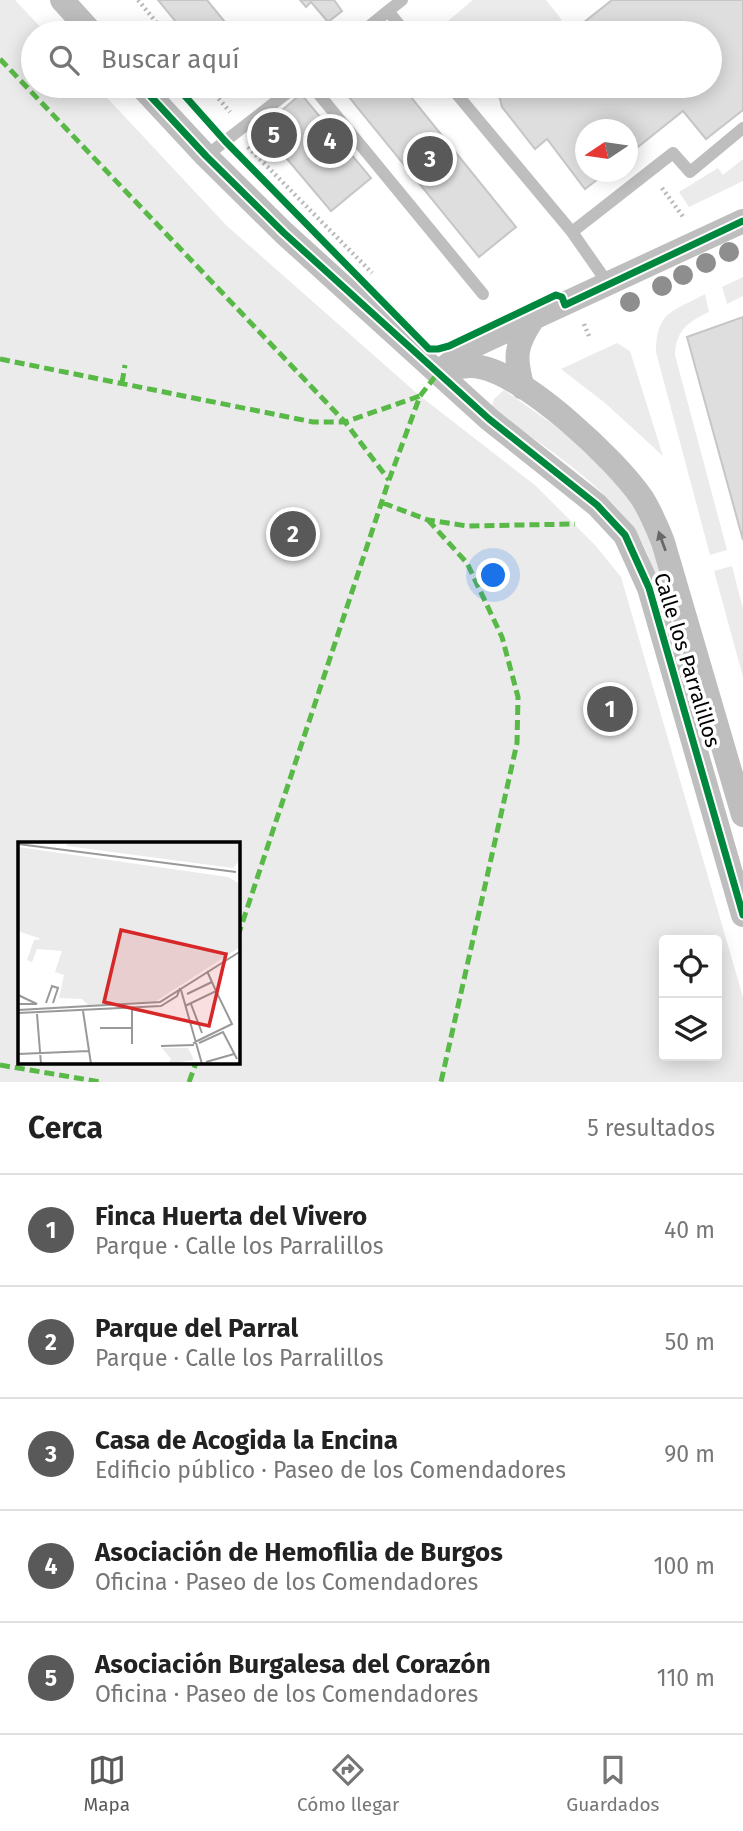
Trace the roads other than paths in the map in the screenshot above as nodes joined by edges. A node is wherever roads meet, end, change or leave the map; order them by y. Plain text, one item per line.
1 (62, 0) edge
2 (402, 0) edge
3 (388, 11) junction
4 (81, 21) edge
5 (376, 21) edge
6 (396, 21) edge
7 (152, 98) edge
8 (281, 98) edge
9 (322, 98) edge
10 (460, 98) edge
11 (743, 128) edge
12 (206, 156) junction
13 (743, 221) edge
14 (572, 232) junction
15 (609, 285) junction
16 (483, 294) dead end
17 (533, 319) junction
18 (438, 373) junction
19 (523, 388) junction
20 (676, 676) junction
21 (741, 800) edge
22 (718, 831) junction
23 (743, 915) edge

1 - 4 street
2 - 3 lane
3 - 5 lane
3 - 6 lane
7 - 12 street
8 - 12 lane
9 - 16 lane
10 - 14 lane
11 - 14 lane
12 - 18 street
13 - 15 street
14 - 15 lane
15 - 17 street
17 - 18 street
17 - 19 street
18 - 19 street, Calle los Parralillos
18 - 20 street, Calle los Parralillos
21 -> 19 street, Calle los Parralillos
20 - 21 street, Calle los Parralillos
20 - 22 street, Calle los Parralillos
21 - 22 street
22 - 23 street, Calle los Parralillos

